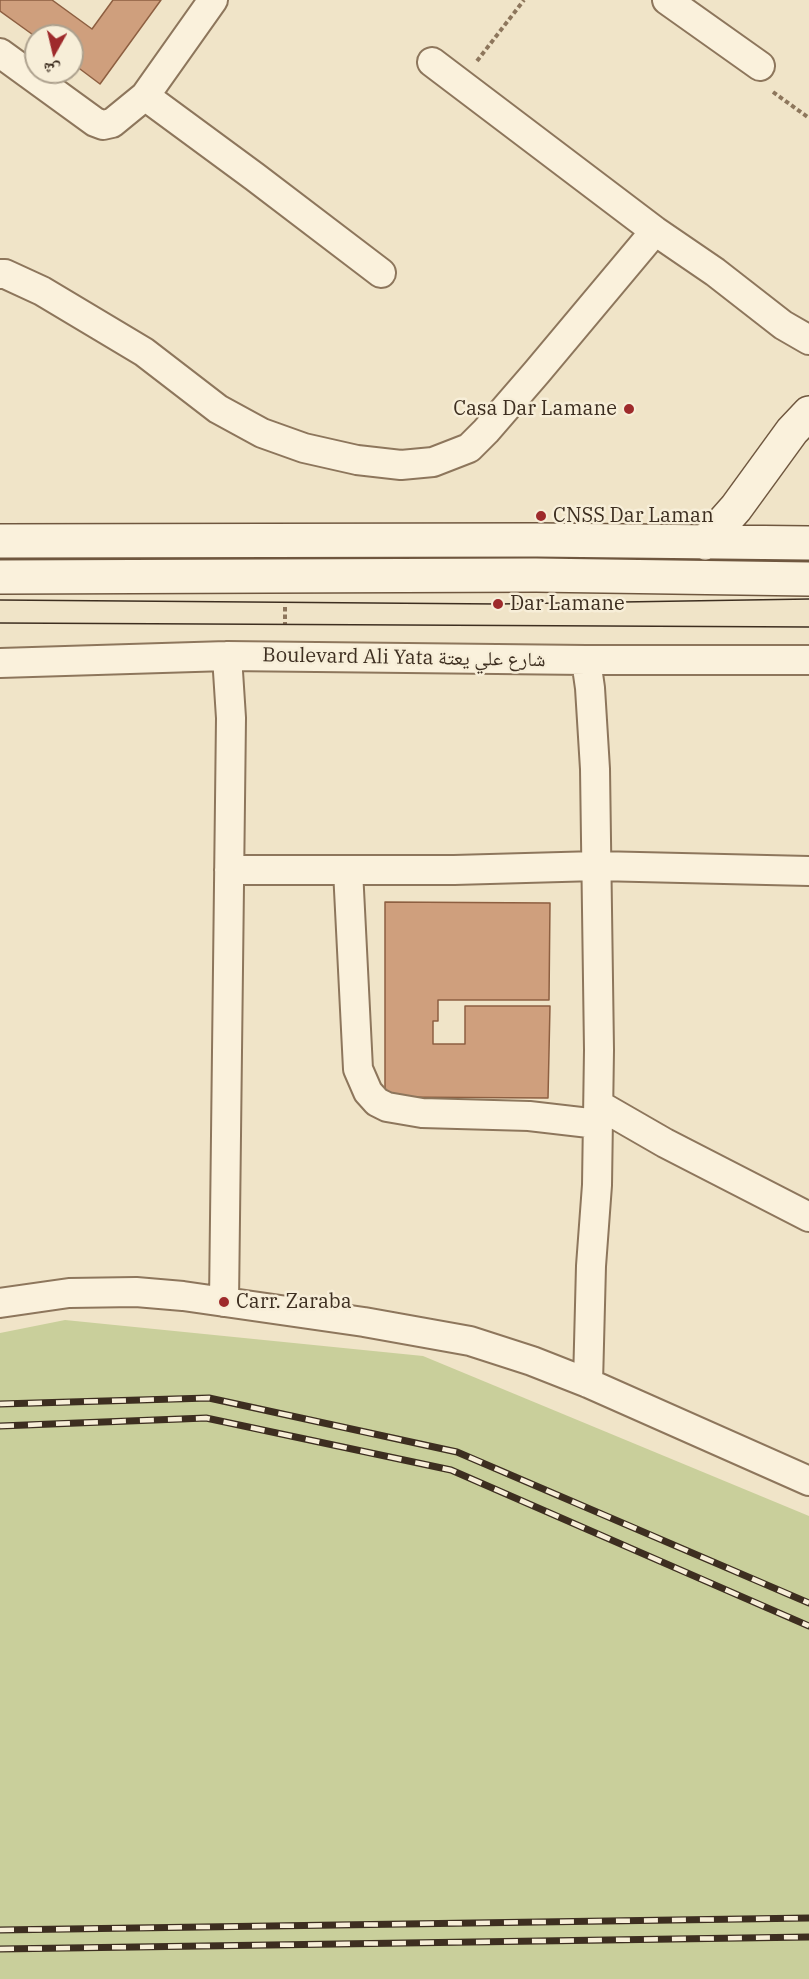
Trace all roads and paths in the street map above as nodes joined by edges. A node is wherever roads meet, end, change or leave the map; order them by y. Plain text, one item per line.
1 (213, 0) edge
2 (524, 0) edge
3 (667, 0) edge
4 (0, 53) edge
5 (432, 62) dead end
6 (760, 66) joint
7 (460, 83) junction
8 (145, 96) junction
9 (809, 118) edge
10 (655, 231) junction
11 (381, 273) dead end
12 (0, 274) edge
13 (809, 340) edge
14 (809, 413) edge
15 (0, 541) edge
16 (705, 543) junction
17 (809, 543) edge
18 (0, 577) edge
19 (809, 579) edge
20 (226, 656) junction
21 (586, 660) junction
22 (809, 660) edge
23 (0, 663) edge
24 (597, 867) junction
25 (229, 870) junction
26 (348, 870) junction
27 (809, 871) edge
28 (599, 1114) junction
29 (809, 1217) edge
30 (224, 1302) junction
31 (0, 1303) edge
32 (588, 1383) junction
33 (809, 1481) edge

1 - 8 street
2 - 7 path
3 - 6 street
4 - 8 street
5 - 7 street
6 - 9 path
7 - 10 street
8 - 11 street
10 - 12 street
10 - 13 street
14 - 16 main road
15 - 16 main road
16 - 17 main road
18 - 19 main road
20 - 21 street, Boulevard Ali Yata شارع علي يعتة
20 - 23 street, Boulevard Ali Yata شارع علي يعتة
20 - 25 street
21 - 22 street, Boulevard Ali Yata شارع علي يعتة
21 - 24 street
24 - 26 street
24 - 27 street
24 - 28 street
25 - 26 street
25 - 30 street
26 - 28 street
28 - 29 street
28 - 32 street
30 - 31 street
30 - 32 street
32 - 33 street

